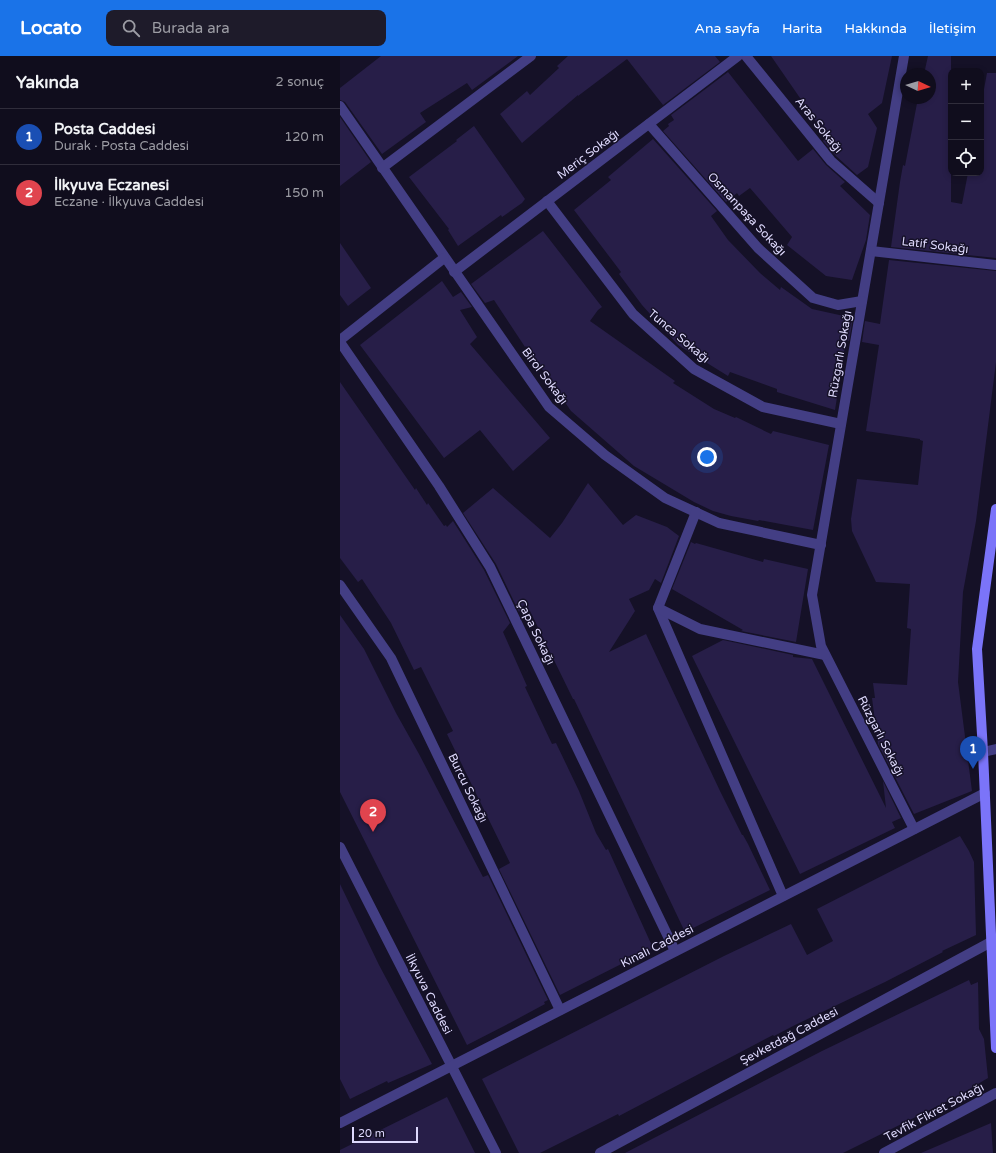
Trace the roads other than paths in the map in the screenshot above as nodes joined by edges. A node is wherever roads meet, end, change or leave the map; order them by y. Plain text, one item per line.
1 (531, 56) edge
2 (738, 56) edge
3 (746, 56) edge
4 (904, 56) edge
5 (340, 106) edge
6 (649, 124) junction
7 (382, 168) junction
8 (547, 201) junction
9 (879, 203) junction
10 (871, 251) junction
11 (444, 258) junction
12 (996, 265) edge
13 (454, 272) junction
14 (862, 301) junction
15 (340, 341) edge
16 (841, 424) junction
17 (996, 509) edge
18 (696, 512) junction
19 (821, 545) junction
20 (340, 585) edge
21 (658, 608) junction
22 (825, 655) junction
23 (996, 749) edge
24 (983, 752) junction
25 (985, 793) junction
26 (914, 829) junction
27 (340, 847) edge
28 (783, 896) junction
29 (991, 942) junction
30 (675, 951) junction
31 (994, 986) edge
32 (560, 1010) junction
33 (996, 1048) edge
34 (451, 1066) junction
35 (996, 1093) edge
36 (340, 1123) edge
37 (496, 1153) edge
38 (600, 1153) edge
39 (884, 1153) edge

1 - 7 street
2 - 6 street, Meriç Sokağı
3 - 9 street, Aras Sokağı
4 - 9 street, Rüzgarlı Sokağı
5 - 7 street, Birol Sokağı
6 - 8 street, Meriç Sokağı
6 - 14 street, Osmanpaşa Sokağı
7 - 11 street, Birol Sokağı
8 - 13 street, Meriç Sokağı
8 - 16 street, Tunca Sokağı
9 - 10 street, Rüzgarlı Sokağı
10 - 12 street, Latif Sokağı
10 - 14 street, Rüzgarlı Sokağı
11 - 13 street, Birol Sokağı
11 - 15 street
13 - 18 street, Birol Sokağı
14 - 16 street, Rüzgarlı Sokağı
15 - 30 street, Çapa Sokağı
16 - 19 street, Rüzgarlı Sokağı
17 - 24 main road
18 - 19 street, Birol Sokağı
18 - 21 street
19 - 22 street, Rüzgarlı Sokağı
20 - 32 street, Burcu Sokağı
21 - 22 street
21 - 28 street
22 - 26 street, Rüzgarlı Sokağı
23 - 24 street
24 - 25 main road
25 - 26 street, Kınalı Caddesi
25 - 29 main road
26 - 28 street, Kınalı Caddesi
27 - 34 street, İlkyuva Caddesi
28 - 30 street, Kınalı Caddesi
29 - 31 main road
29 - 38 street, Şevketdağ Caddesi
30 - 32 street, Kınalı Caddesi
31 - 33 main road
32 - 34 street, Kınalı Caddesi
34 - 36 street, Kınalı Caddesi
34 - 37 street, İlkyuva Caddesi
35 - 39 street, Tevfik Fikret Sokağı

